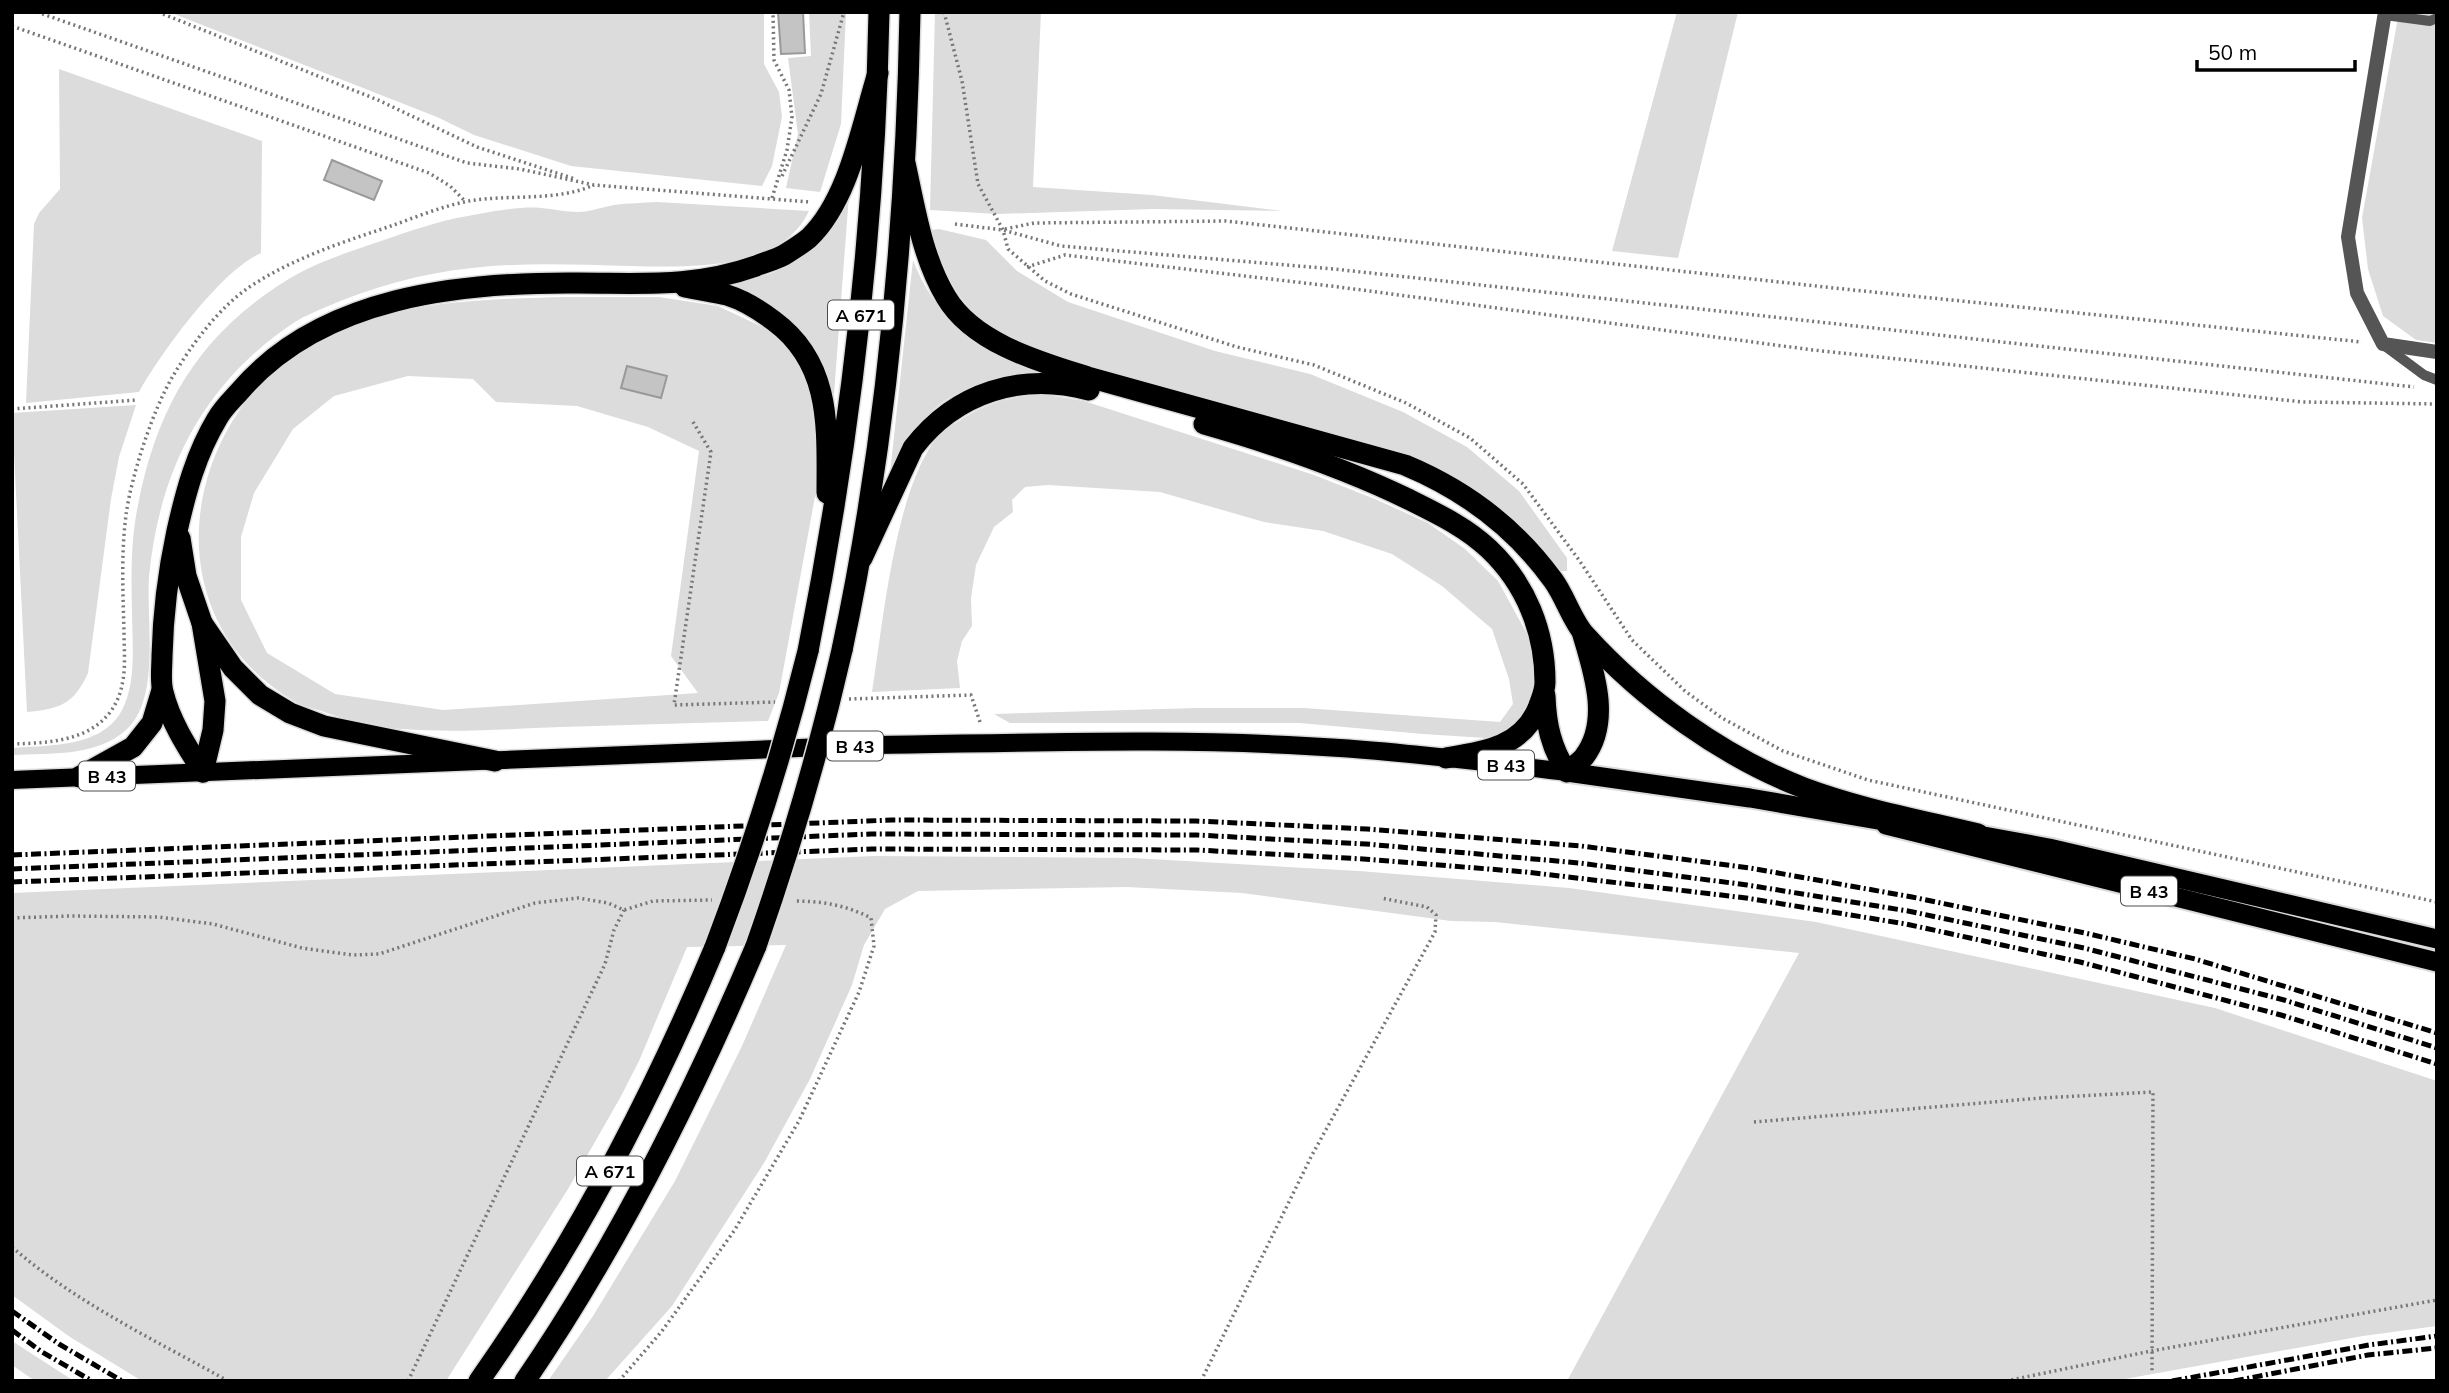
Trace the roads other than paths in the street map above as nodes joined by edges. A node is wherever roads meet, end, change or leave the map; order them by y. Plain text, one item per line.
1 (879, 12) edge
2 (909, 12) edge
3 (2385, 14) edge
4 (2437, 18) edge
5 (878, 73) junction
6 (905, 163) junction
7 (672, 284) junction
8 (2383, 344) junction
9 (2437, 352) edge
10 (2437, 380) edge
11 (178, 526) junction
12 (827, 556) junction
13 (862, 558) junction
14 (202, 623) junction
15 (1582, 632) junction
16 (162, 690) junction
17 (1545, 690) junction
18 (1446, 758) junction
19 (495, 761) junction
20 (203, 772) junction
21 (1567, 772) junction
22 (79, 777) junction
23 (12, 780) edge
24 (1861, 819) junction
25 (1978, 834) junction
26 (2437, 939) edge
27 (2437, 962) edge
28 (478, 1381) edge
29 (524, 1381) edge

1 - 5 highway, A 671
2 - 6 highway, A 671
3 - 4 lane
3 - 8 street
5 - 7 highway
5 - 12 highway, A 671
6 - 13 highway, A 671
6 - 15 highway
7 - 11 highway
7 - 12 highway
8 - 9 street
8 - 10 lane
11 - 14 highway
11 - 16 highway
12 - 28 highway, A 671, bridge
13 - 17 highway
13 - 29 highway, A 671, bridge
14 - 19 highway
14 - 20 highway
15 - 21 highway
15 - 25 highway
16 - 20 highway
16 - 22 highway
17 - 18 highway
17 - 21 highway
18 - 19 main road, B 43
18 - 21 main road, B 43
19 - 20 main road, B 43
20 - 22 main road, B 43
21 - 24 highway, B 43
22 - 23 main road, B 43
24 - 25 highway, B 43
24 - 27 highway, B 43
25 - 26 highway, B 43

